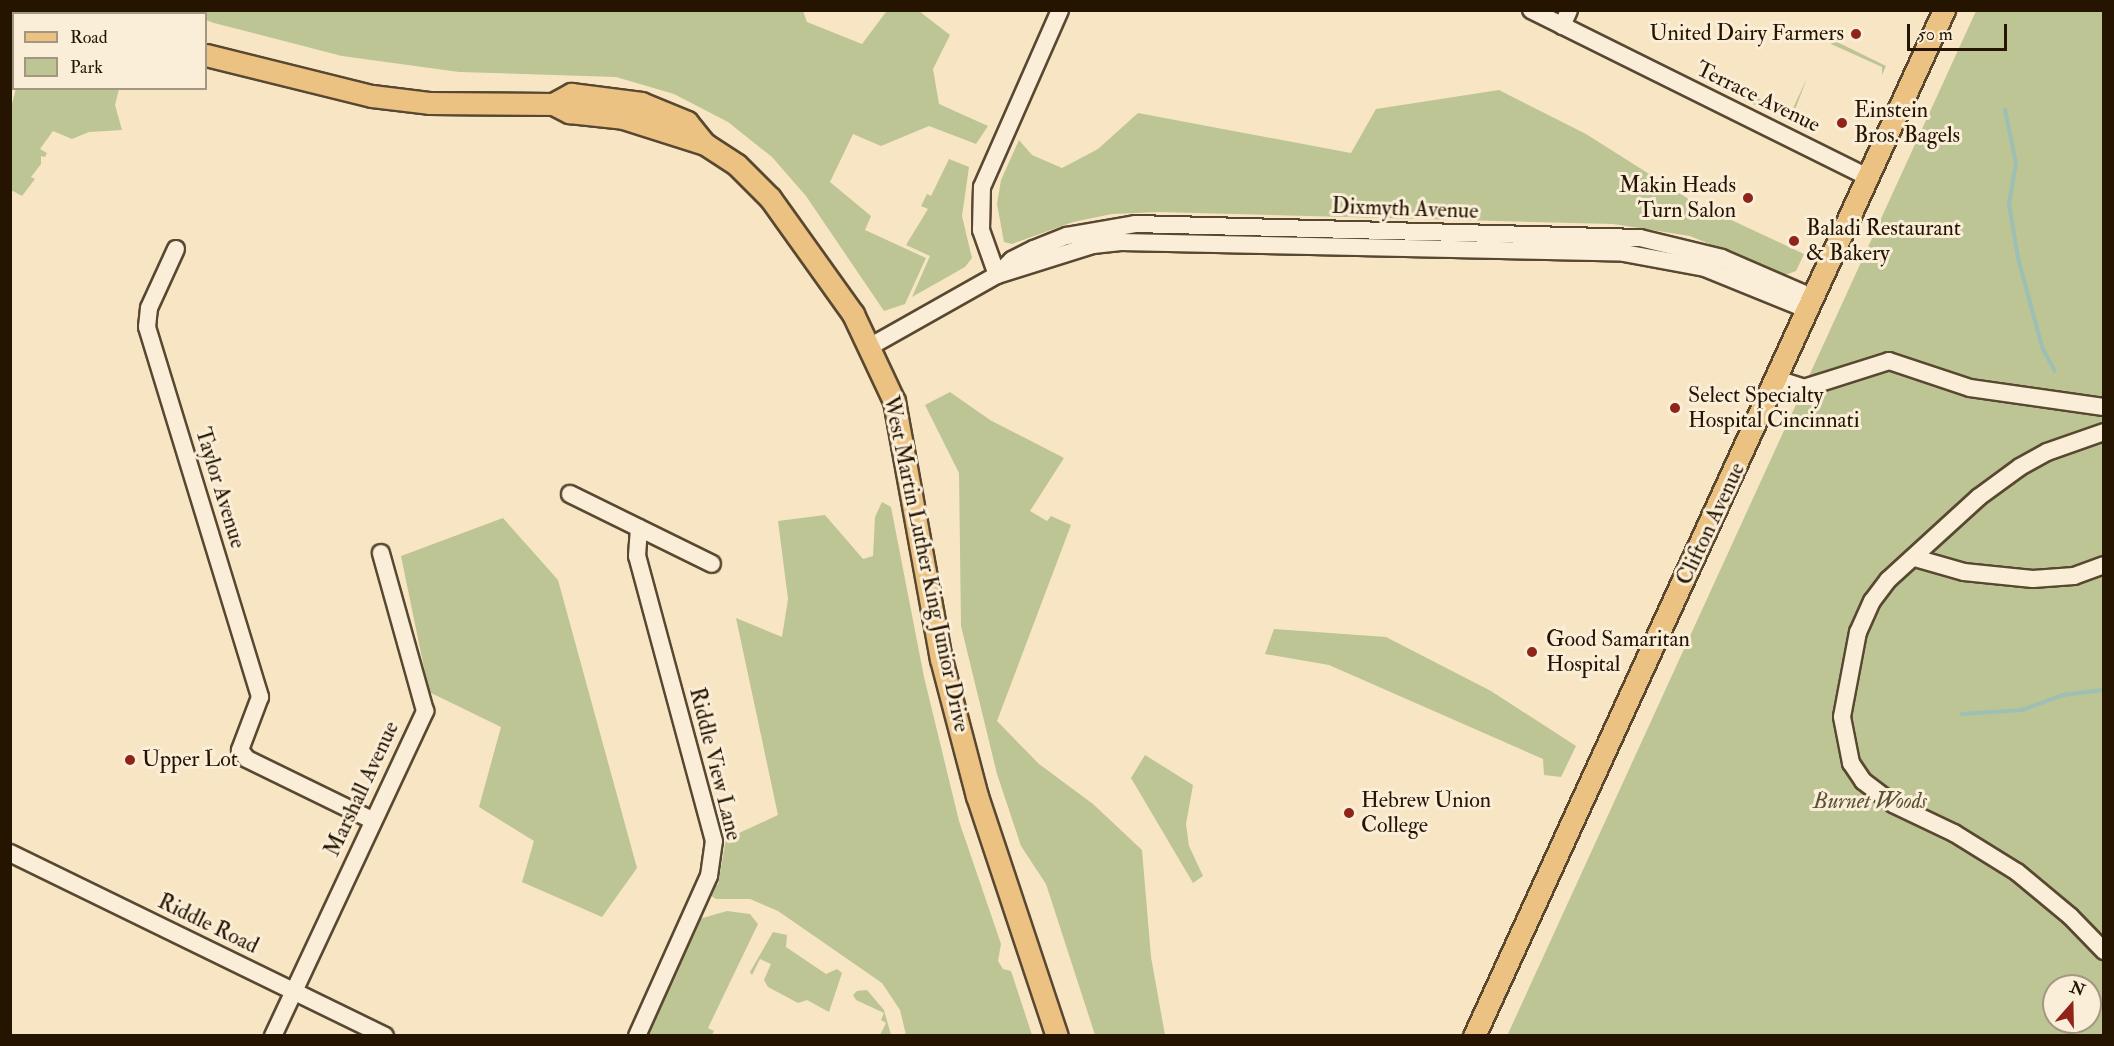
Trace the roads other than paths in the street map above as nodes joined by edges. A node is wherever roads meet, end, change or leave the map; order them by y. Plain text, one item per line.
1 (1060, 10) edge
2 (1531, 10) edge
3 (1944, 10) edge
4 (1566, 18) edge
5 (207, 55) edge
6 (1868, 177) junction
7 (176, 249) dead end
8 (997, 275) junction
9 (1811, 304) junction
10 (871, 346) junction
11 (1777, 379) junction
12 (2103, 407) edge
13 (2103, 432) edge
14 (570, 494) dead end
15 (639, 528) junction
16 (381, 553) dead end
17 (1915, 558) junction
18 (712, 564) dead end
19 (2103, 565) edge
20 (372, 820) junction
21 (10, 853) edge
22 (2103, 951) edge
23 (293, 990) junction
24 (273, 1035) edge
25 (385, 1035) edge
26 (637, 1035) edge
27 (1057, 1035) edge
28 (1474, 1035) edge

1 - 8 street
2 - 4 street, Terrace Avenue
3 - 6 main road, Clifton Avenue
4 - 6 street, Terrace Avenue
5 - 10 main road, West Martin Luther King Junior Drive
6 - 9 main road, Clifton Avenue
7 - 20 street, Taylor Avenue
8 - 9 street, Dixmyth Avenue
8 - 10 street, Dixmyth Avenue
9 - 11 main road, Clifton Avenue
10 - 27 main road, West Martin Luther King Junior Drive
11 - 12 street
11 - 28 main road, Clifton Avenue
13 - 17 street
14 - 15 street
15 - 18 street
15 - 26 street, Riddle View Lane
16 - 20 street, Marshall Avenue
17 - 19 street
17 - 22 street
20 - 23 street, Marshall Avenue
21 - 23 street, Riddle Road
23 - 24 street, Marshall Avenue
23 - 25 street, Riddle Road

